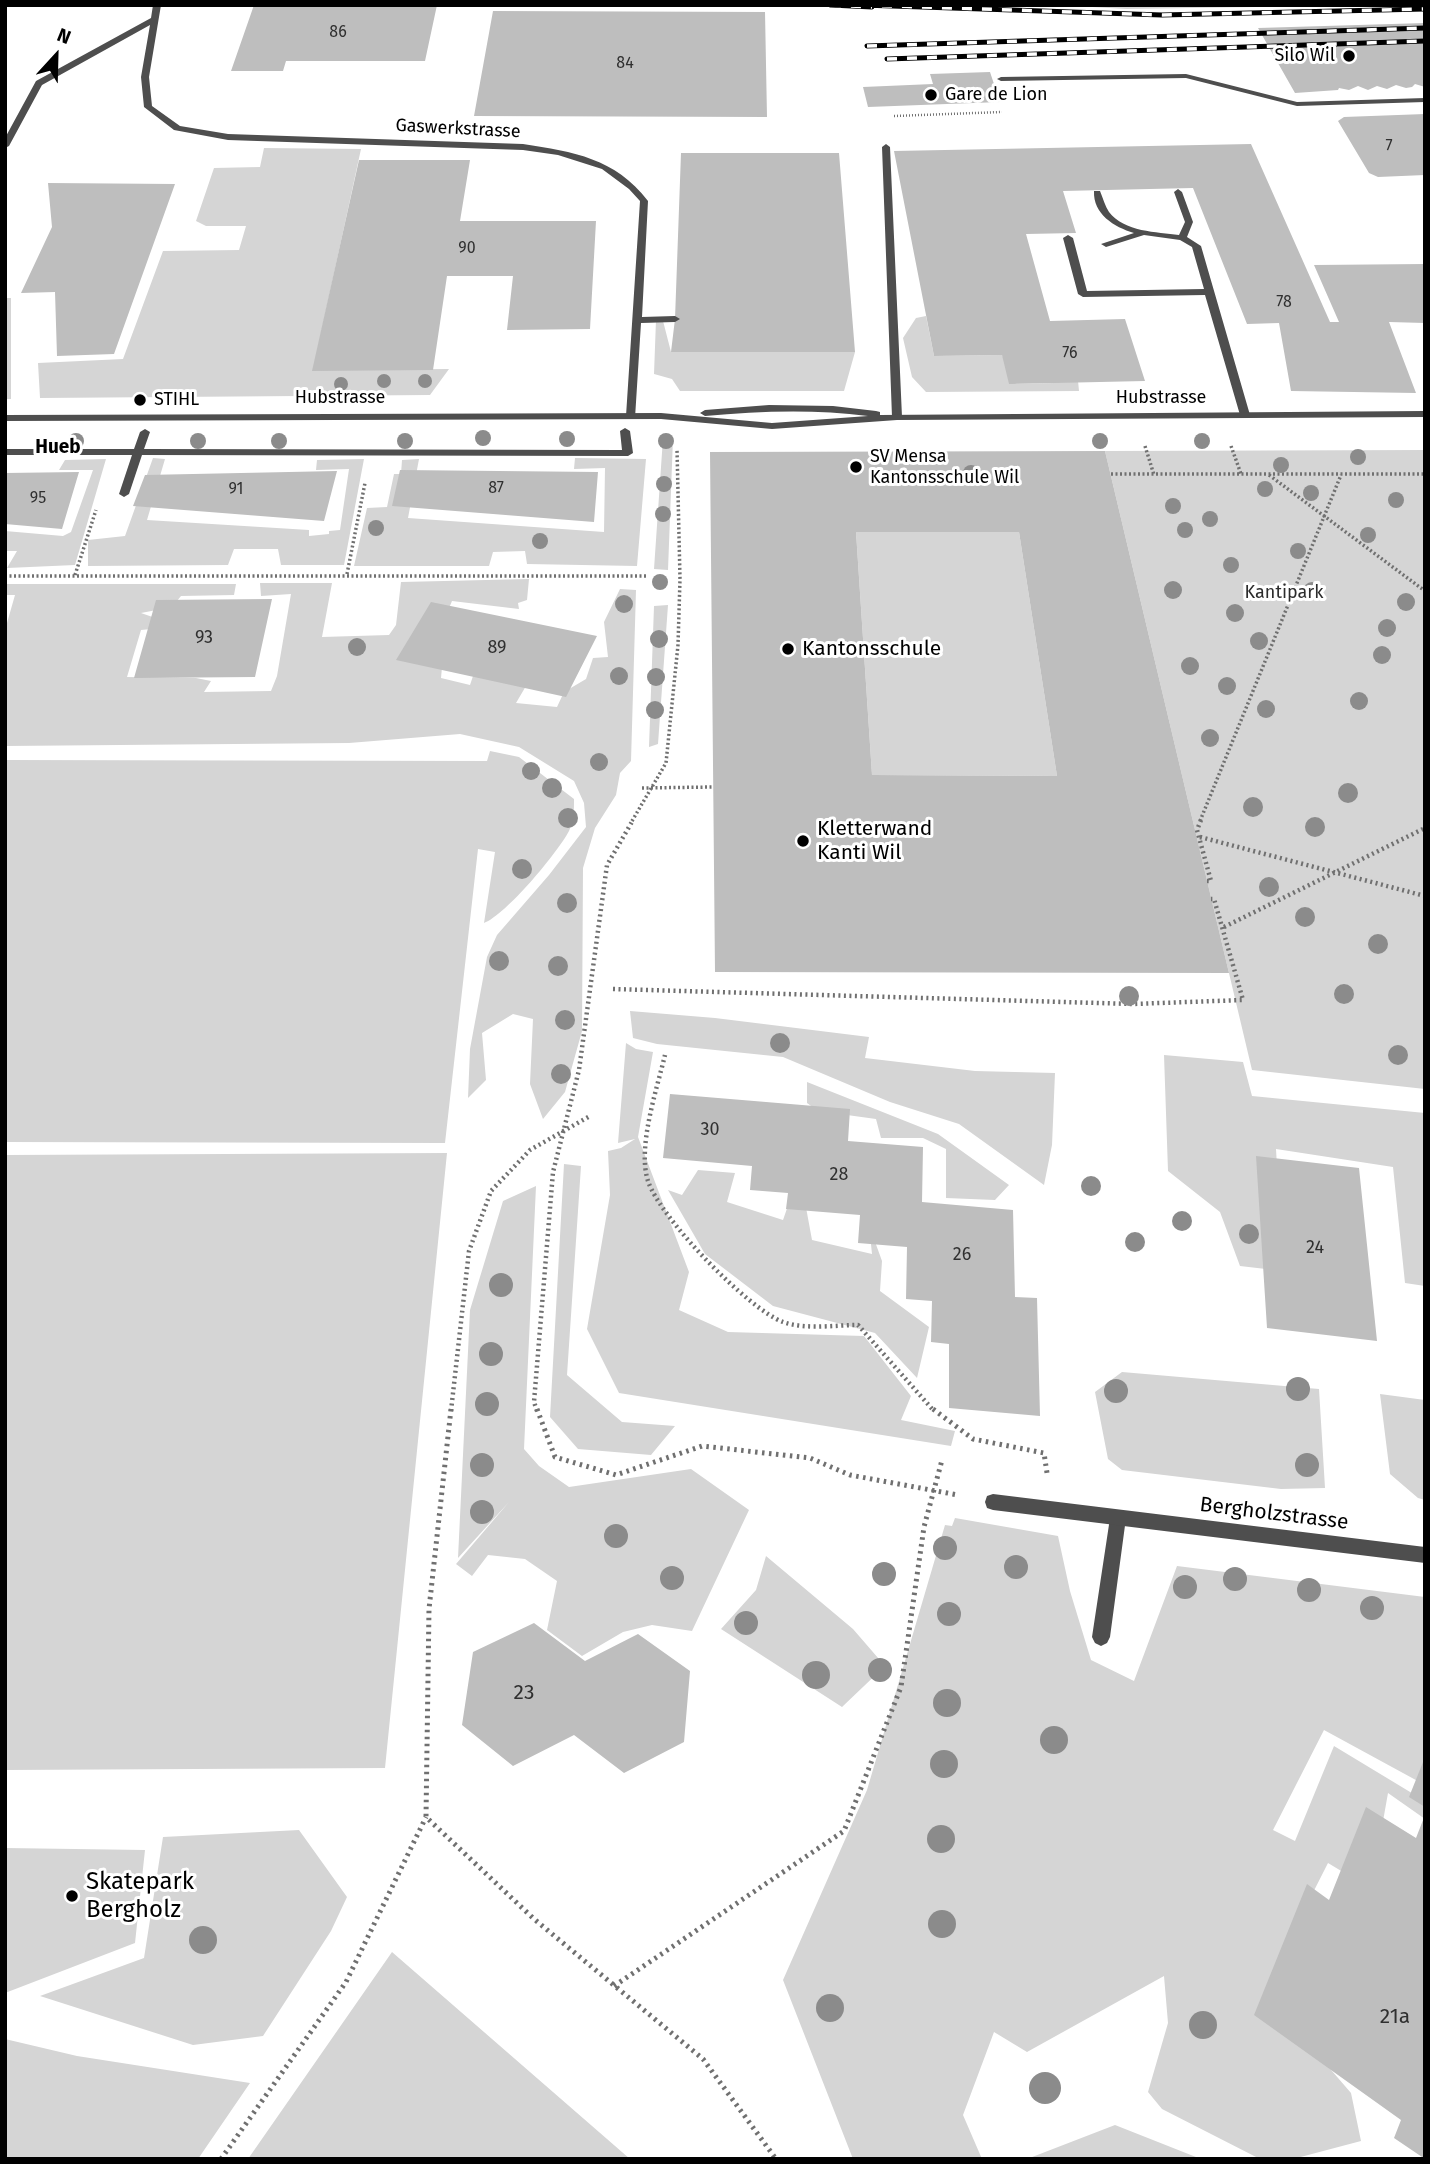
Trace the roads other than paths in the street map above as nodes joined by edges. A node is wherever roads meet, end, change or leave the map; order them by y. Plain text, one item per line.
1 (158, 5) edge
2 (155, 19) junction
3 (1001, 79) road end
4 (1425, 100) edge
5 (5, 146) edge
6 (886, 147) dead end
7 (1178, 192) dead end
8 (1097, 193) dead end
9 (1142, 233) junction
10 (1068, 238) dead end
11 (1182, 238) junction
12 (1106, 244) dead end
13 (1210, 292) junction
14 (675, 319) dead end
15 (637, 320) junction
16 (1425, 414) edge
17 (1245, 415) junction
18 (631, 416) junction
19 (676, 416) junction
20 (897, 417) junction
21 (5, 418) edge
22 (625, 431) dead end
23 (145, 432) dead end
24 (5, 452) edge
25 (138, 453) junction
26 (124, 494) dead end
27 (993, 1502) road end
28 (1118, 1518) junction
29 (1425, 1555) edge
30 (1101, 1637) dead end

1 - 2 street, Gaswerkstrasse
2 - 5 street
2 - 15 street, Gaswerkstrasse
3 - 4 street
6 - 20 street
7 - 11 street
8 - 9 street
9 - 11 street
9 - 12 street
10 - 13 street
11 - 13 street
13 - 17 street
14 - 15 street
15 - 18 street, Gaswerkstrasse
16 - 17 street, Hubstrasse
17 - 20 street, Hubstrasse
18 - 19 street, Hubstrasse
18 - 21 street, Hubstrasse
19 - 20 street, Hubstrasse
19 - 20 street, Hubstrasse
22 - 25 street
23 - 25 street
24 - 25 street
25 - 26 street
27 - 28 street, Bergholzstrasse
28 - 29 street, Bergholzstrasse
28 - 30 street

